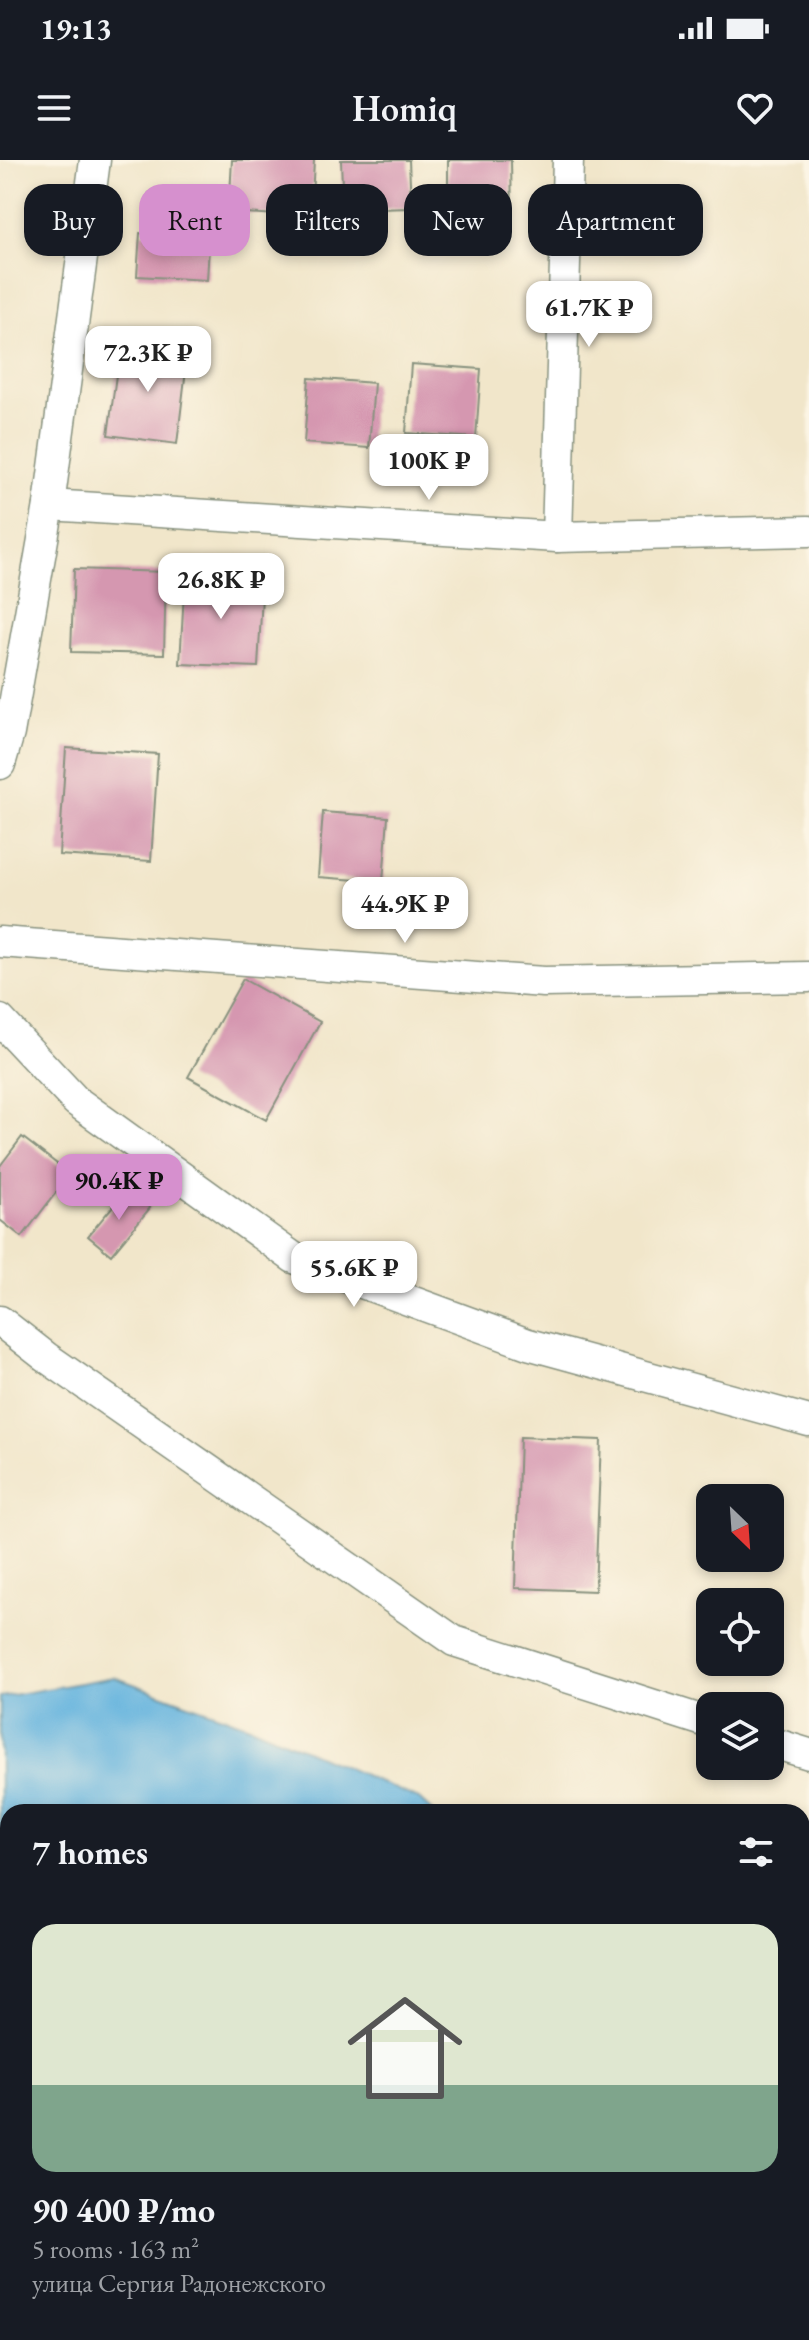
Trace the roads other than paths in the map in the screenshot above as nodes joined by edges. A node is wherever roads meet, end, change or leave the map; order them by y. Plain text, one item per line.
1 (95, 160) edge
2 (568, 160) edge
3 (49, 505) junction
4 (809, 531) edge
5 (557, 537) junction
6 (0, 764) edge
7 (0, 942) edge
8 (809, 977) edge
9 (0, 1020) edge
10 (0, 1321) edge
11 (809, 1421) edge
12 (696, 1719) edge
13 (784, 1746) edge
14 (809, 1754) edge

1 - 3 street
2 - 5 street
3 - 5 street
3 - 6 street
4 - 5 street
7 - 8 street
9 - 11 street
10 - 12 street
13 - 14 street

